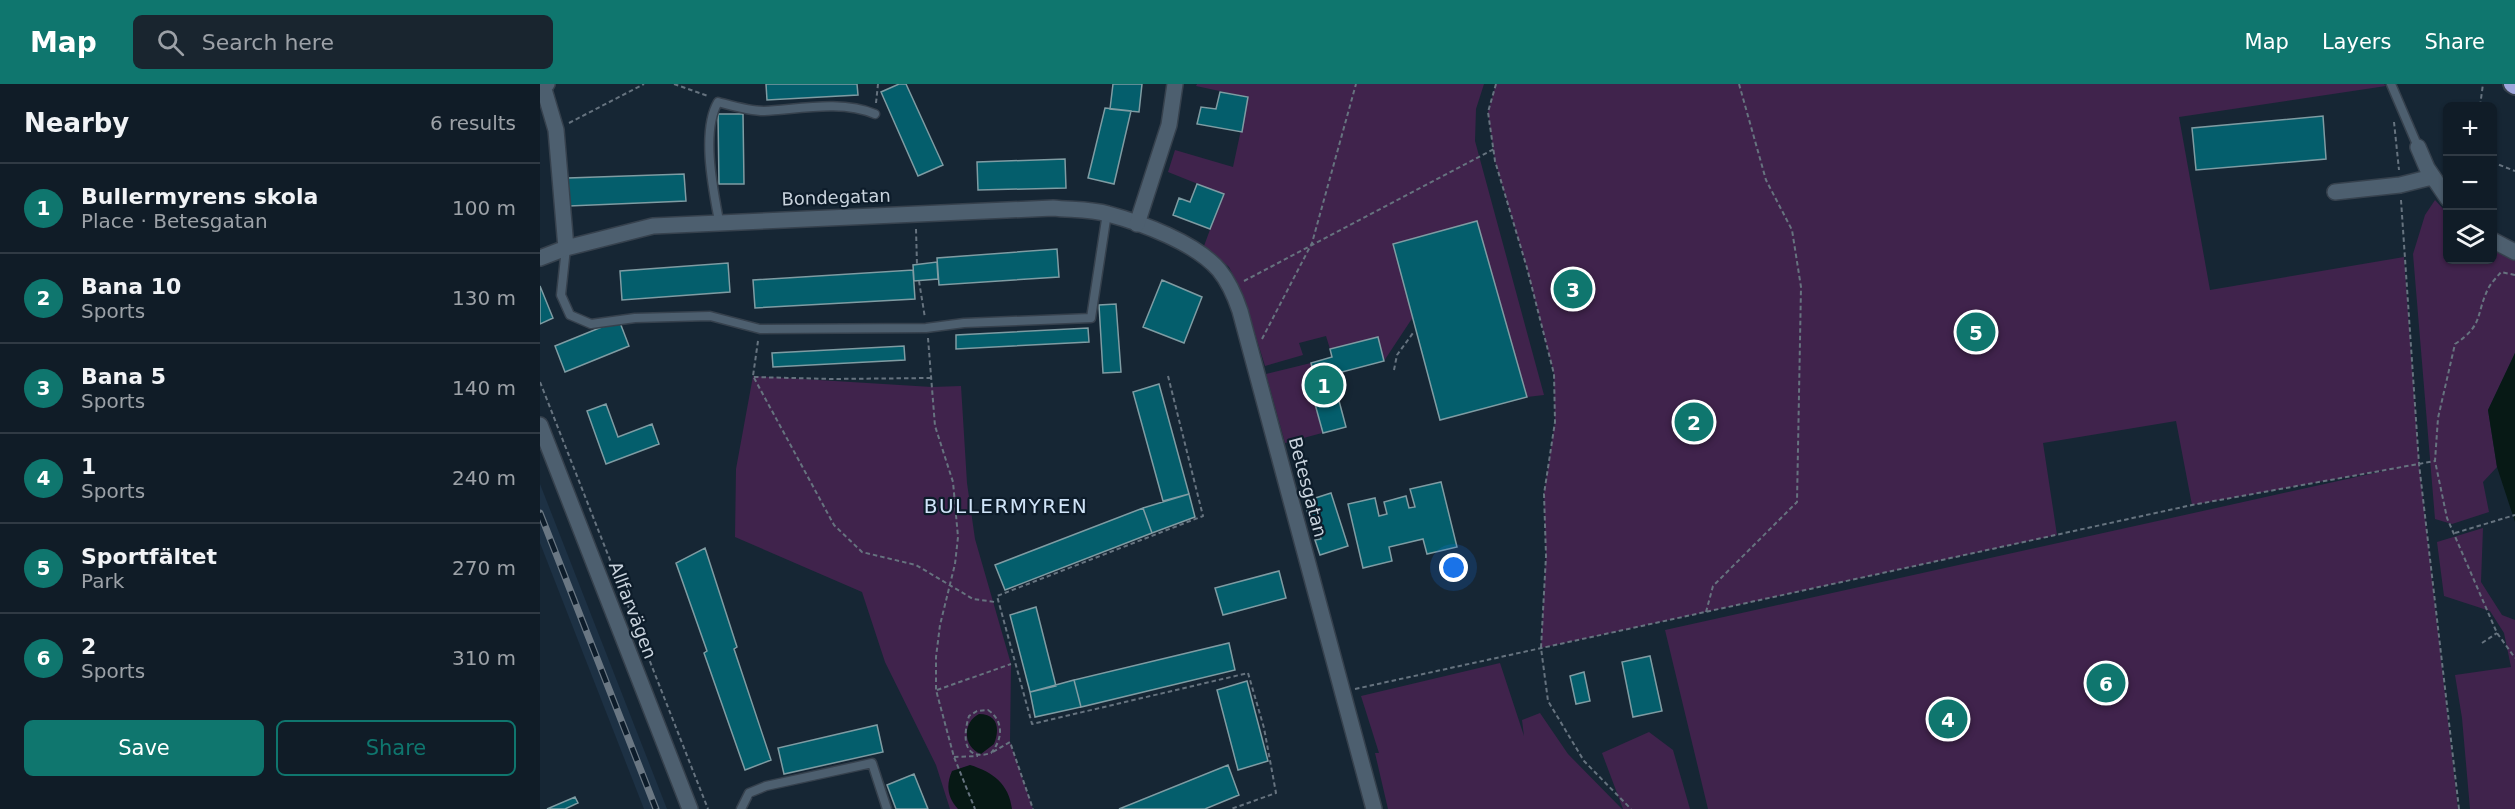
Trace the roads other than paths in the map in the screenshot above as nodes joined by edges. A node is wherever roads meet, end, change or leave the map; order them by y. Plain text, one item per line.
1 (547, 84) edge
2 (1176, 84) edge
3 (2391, 84) edge
4 (875, 114) road end
5 (2418, 147) joint
6 (2432, 177) junction
7 (2335, 192) dead end
8 (2443, 192) edge
9 (1107, 213) junction
10 (719, 221) junction
11 (1137, 224) junction
12 (2497, 242) edge
13 (566, 248) junction
14 (2515, 252) edge
15 (540, 258) edge
16 (540, 425) edge
17 (690, 809) edge
18 (741, 809) edge
19 (887, 809) edge
20 (1374, 809) edge

1 - 13 street
2 - 11 street
3 - 5 lane
4 - 10 lane
5 - 6 street
6 - 7 street
6 - 8 street
9 - 10 street, Bondegatan
9 - 11 street, Bondegatan
9 - 13 lane
10 - 13 street, Bondegatan
11 - 20 street, Betesgatan
12 - 14 street
13 - 15 street, Bondegatan
16 - 17 street, Allfarvägen
18 - 19 lane

